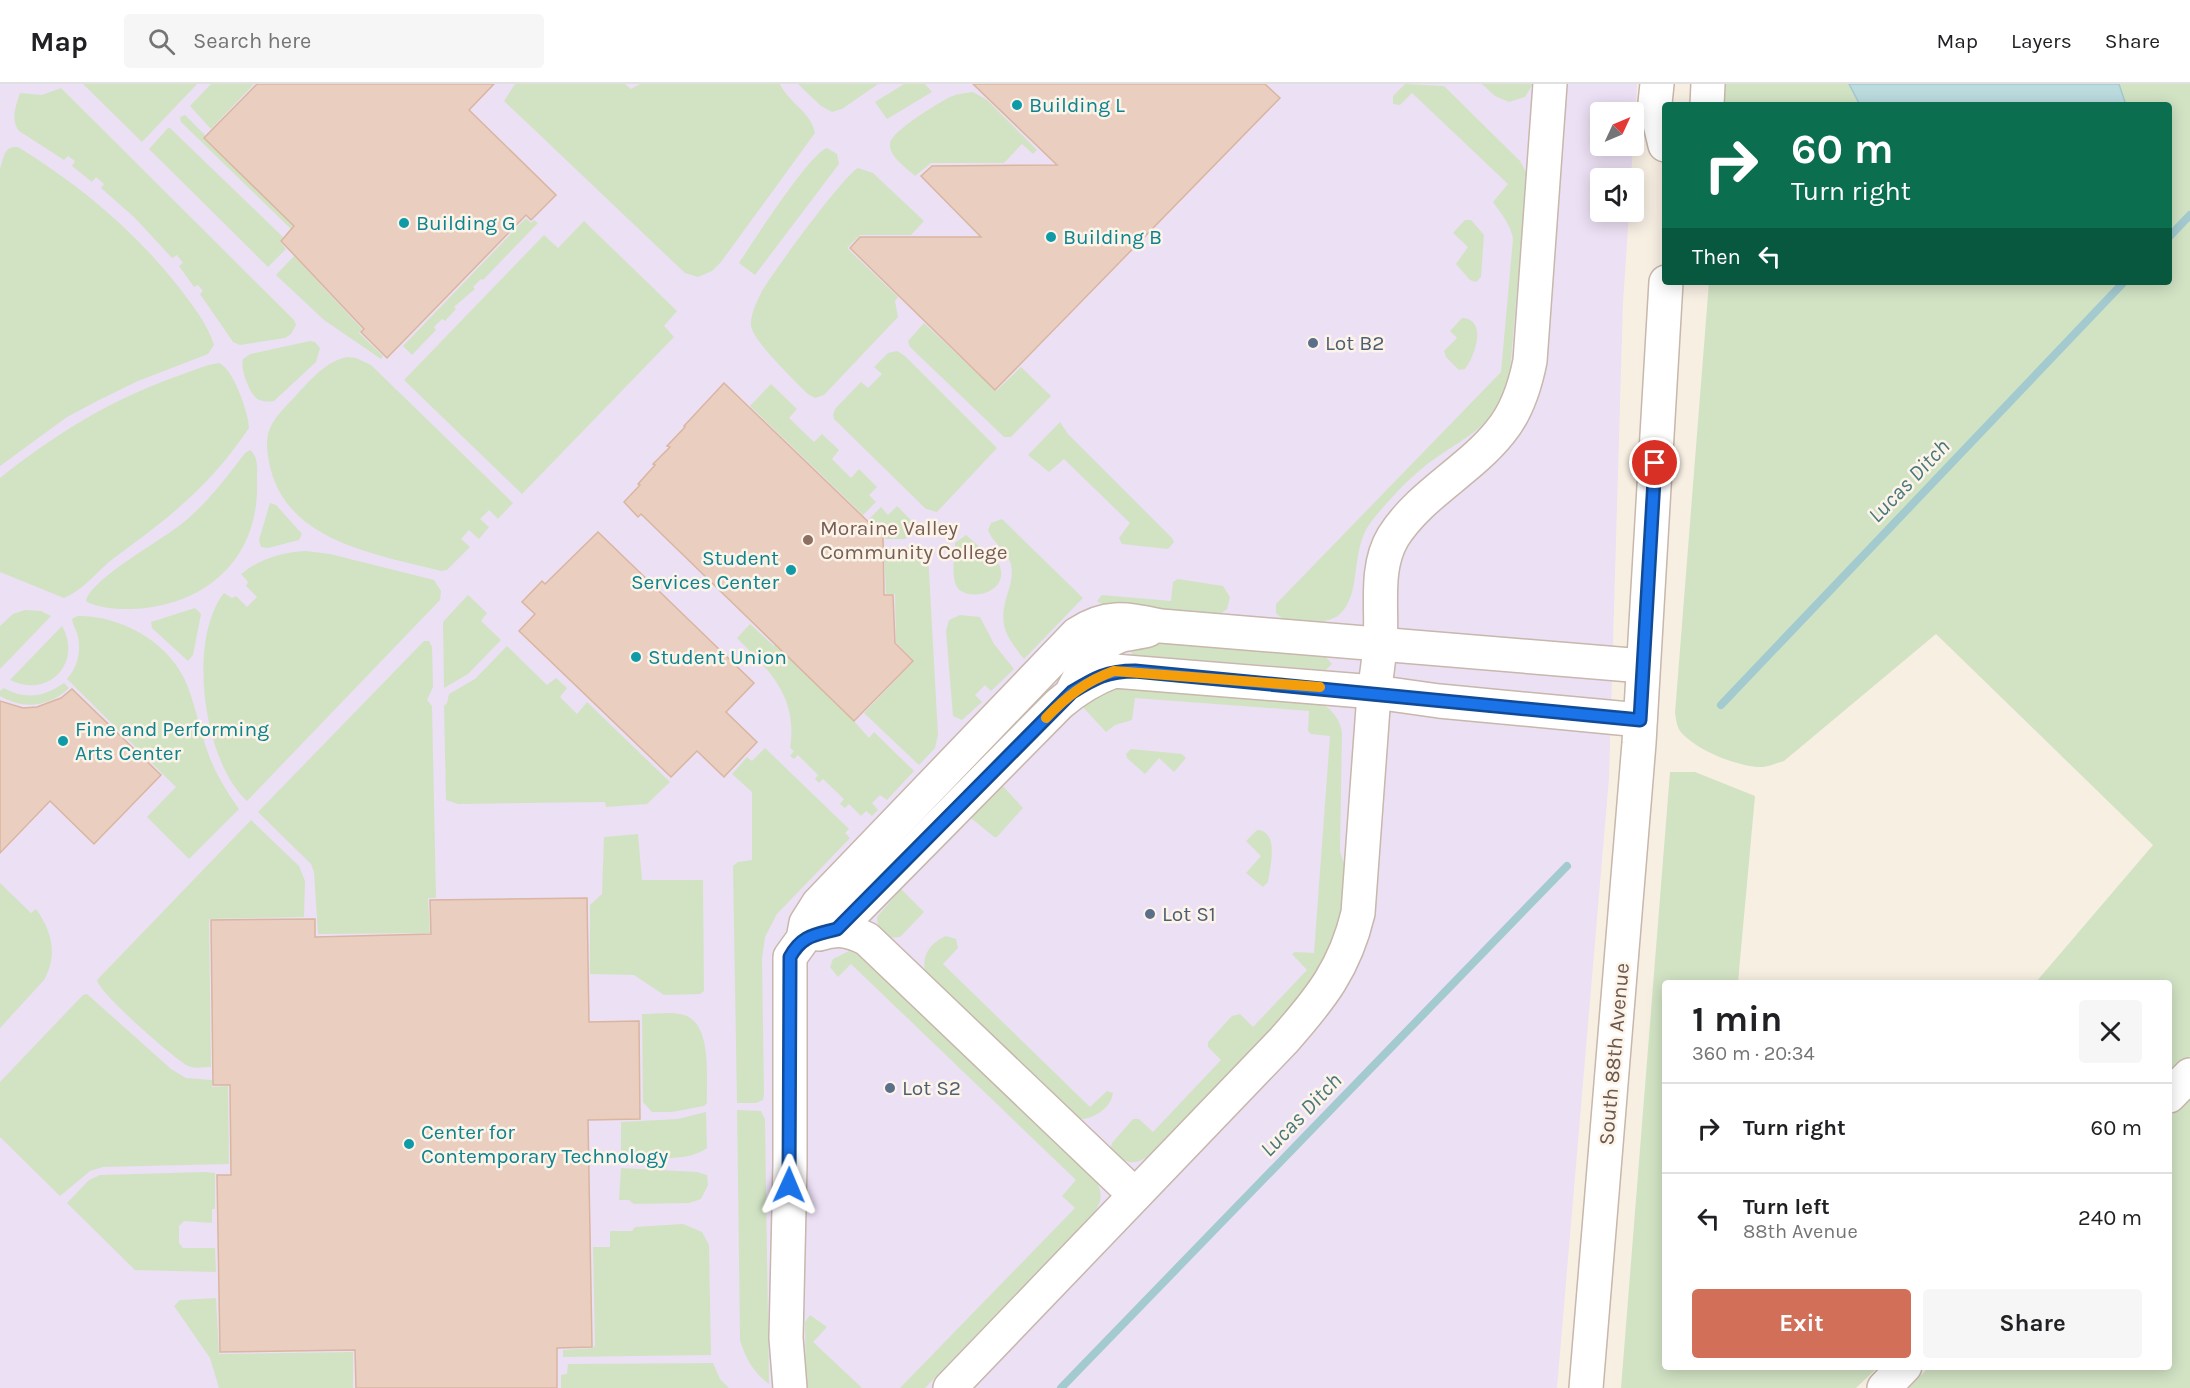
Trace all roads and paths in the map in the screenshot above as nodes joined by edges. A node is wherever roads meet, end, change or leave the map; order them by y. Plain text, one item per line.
1 (1550, 84) edge
2 (1657, 84) edge
3 (1708, 84) edge
4 (1707, 102) edge
5 (1662, 132) edge
6 (1666, 285) edge
7 (1161, 626) junction
8 (1380, 644) junction
9 (1643, 666) junction
10 (1072, 692) junction
11 (1375, 692) junction
12 (1640, 720) junction
13 (837, 929) junction
14 (803, 939) junction
15 (2190, 1075) edge
16 (2172, 1093) edge
17 (1135, 1195) junction
18 (1901, 1370) edge
19 (790, 1388) edge
20 (951, 1388) edge
21 (1586, 1388) edge
22 (1884, 1388) edge

1 - 8 street
2 - 5 street
3 - 4 street
6 - 9 street
7 - 8 street
7 - 10 street
7 - 14 street
8 - 9 street
8 - 11 street
9 - 12 street, South 88th Avenue
10 - 11 street
10 - 13 street
11 - 12 street
11 - 17 street
12 - 21 street, South 88th Avenue
13 - 14 street
13 - 17 street
14 - 19 street
15 - 16 street
17 - 20 street
18 - 22 street

